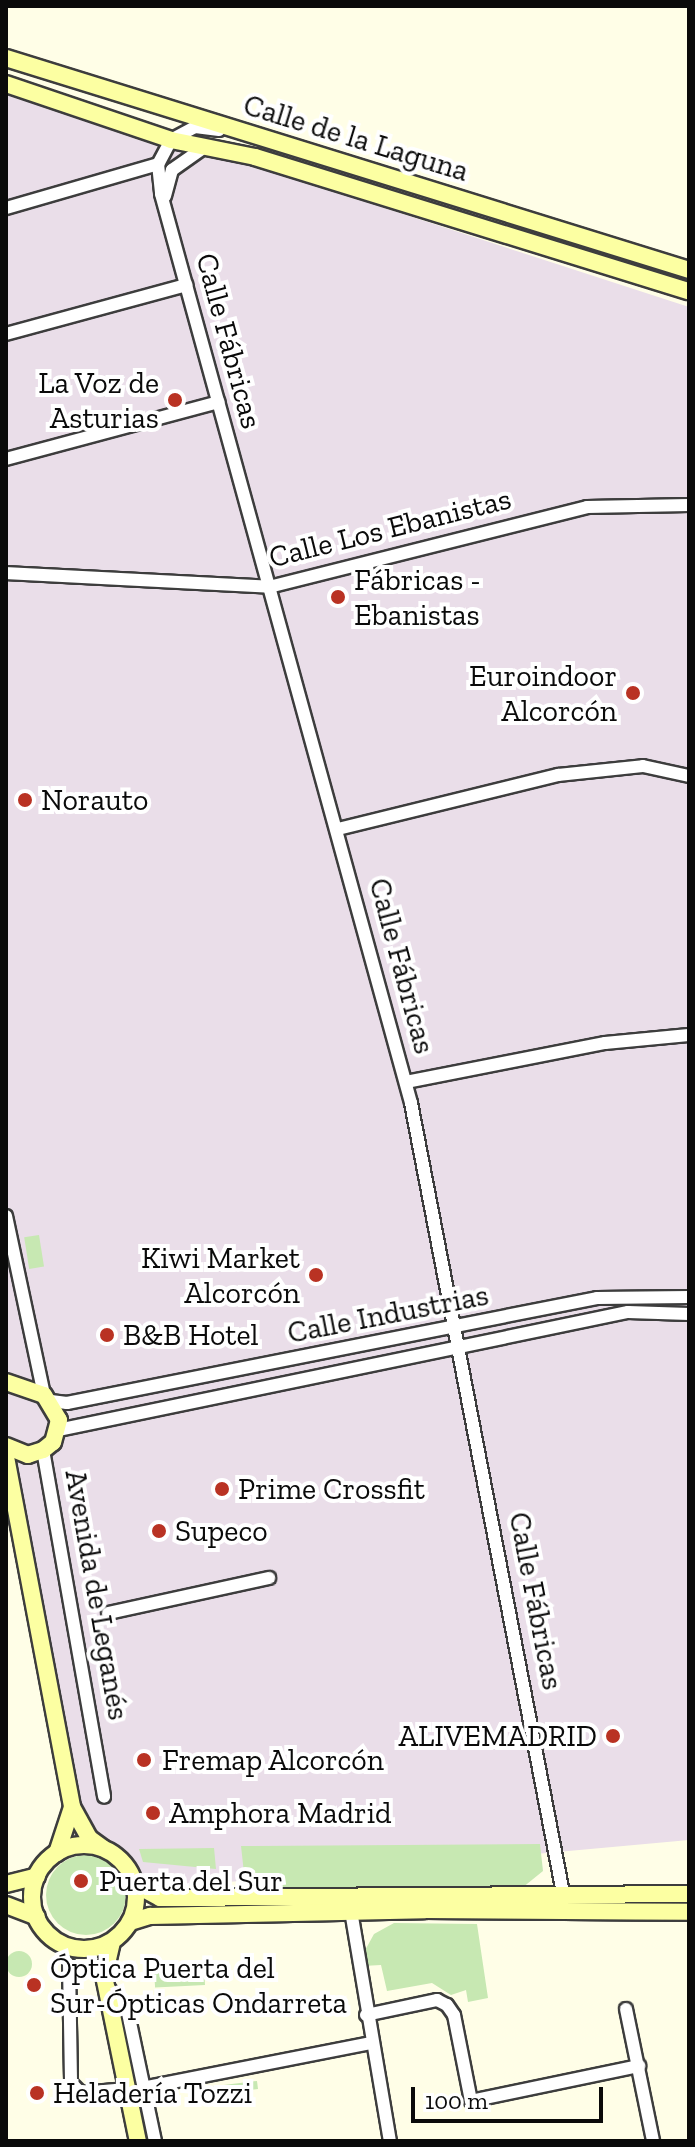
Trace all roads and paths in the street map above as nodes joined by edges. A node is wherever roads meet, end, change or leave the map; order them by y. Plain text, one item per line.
1 (6, 58) edge
2 (6, 84) edge
3 (241, 132) junction
4 (171, 140) junction
5 (203, 148) junction
6 (158, 164) junction
7 (164, 203) junction
8 (6, 208) edge
9 (689, 270) edge
10 (186, 285) junction
11 (689, 291) edge
12 (6, 334) edge
13 (218, 402) junction
14 (6, 459) edge
15 (689, 505) edge
16 (6, 573) edge
17 (269, 587) junction
18 (689, 776) edge
19 (338, 829) junction
20 (689, 1035) edge
21 (406, 1082) junction
22 (6, 1216) edge
23 (689, 1297) edge
24 (689, 1314) edge
25 (455, 1328) junction
26 (459, 1344) junction
27 (6, 1382) edge
28 (41, 1395) junction
29 (6, 1398) edge
30 (58, 1430) junction
31 (6, 1446) edge
32 (36, 1452) junction
33 (6, 1457) edge
34 (12, 1488) junction
35 (269, 1578) dead end
36 (108, 1613) dead end
37 (104, 1797) dead end
38 (72, 1807) junction
39 (103, 1848) junction
40 (57, 1853) junction
41 (37, 1876) junction
42 (6, 1884) edge
43 (134, 1884) junction
44 (563, 1893) junction
45 (689, 1894) edge
46 (6, 1905) edge
47 (350, 1905) junction
48 (689, 1912) edge
49 (37, 1917) junction
50 (130, 1922) junction
51 (112, 1942) junction
52 (84, 1949) junction
53 (69, 1965) dead end
54 (105, 1977) junction
55 (626, 2009) dead end
56 (366, 2015) junction
57 (371, 2043) junction
58 (639, 2066) junction
59 (147, 2087) junction
60 (127, 2089) junction
61 (138, 2141) edge
62 (155, 2141) edge
63 (390, 2141) edge
64 (653, 2141) edge

1 - 3 street, Calle de la Laguna
2 - 4 street, Calle de la Laguna
3 - 4 street
3 - 9 street, Calle de la Laguna
4 - 5 street, Calle de la Laguna
4 - 6 street
5 - 7 street
5 - 11 street, Calle de la Laguna
6 - 7 street, Calle Fábricas
6 - 8 street
7 - 10 street, Calle Fábricas
10 - 12 street
10 - 13 street, Calle Fábricas
13 - 14 street
13 - 17 street, Calle Fábricas
15 - 17 street, Calle Los Ebanistas
16 - 17 street, Calle Los Ebanistas
17 - 19 street, Calle Fábricas
18 - 19 street
19 - 21 street, Calle Fábricas
20 - 21 street
21 - 25 street, Calle Fábricas
22 - 28 street
23 - 25 street, Calle Industrias
24 - 26 street, Calle Industrias
25 - 26 street, Calle Fábricas
25 - 28 street, Calle Industrias
26 - 30 street, Calle Industrias
26 - 44 street, Calle Fábricas
27 - 28 street
28 - 29 street
28 - 30 street
30 - 32 street
31 - 32 street
32 - 34 street, Avenida de Leganés
32 - 37 street, Avenida de Leganés
33 - 34 street, Avenida de Leganés
34 - 38 street, Avenida de Leganés
35 - 36 street
38 - 39 street, Avenida de Leganés
38 - 40 street, Avenida de Leganés
39 - 40 street
39 - 43 street
40 - 41 street
41 - 42 street
41 - 49 street
43 - 47 street
43 - 50 street
44 - 45 street
44 - 47 street
46 - 49 street
47 - 48 street
47 - 50 street
47 - 56 street
49 - 52 street
50 - 51 street
51 - 52 street
51 - 54 street
52 - 54 street
53 - 60 street
54 - 59 street
54 - 60 street
55 - 58 street
56 - 57 street
56 - 58 street
57 - 59 street
57 - 63 street
58 - 64 street
59 - 62 street
60 - 61 street

